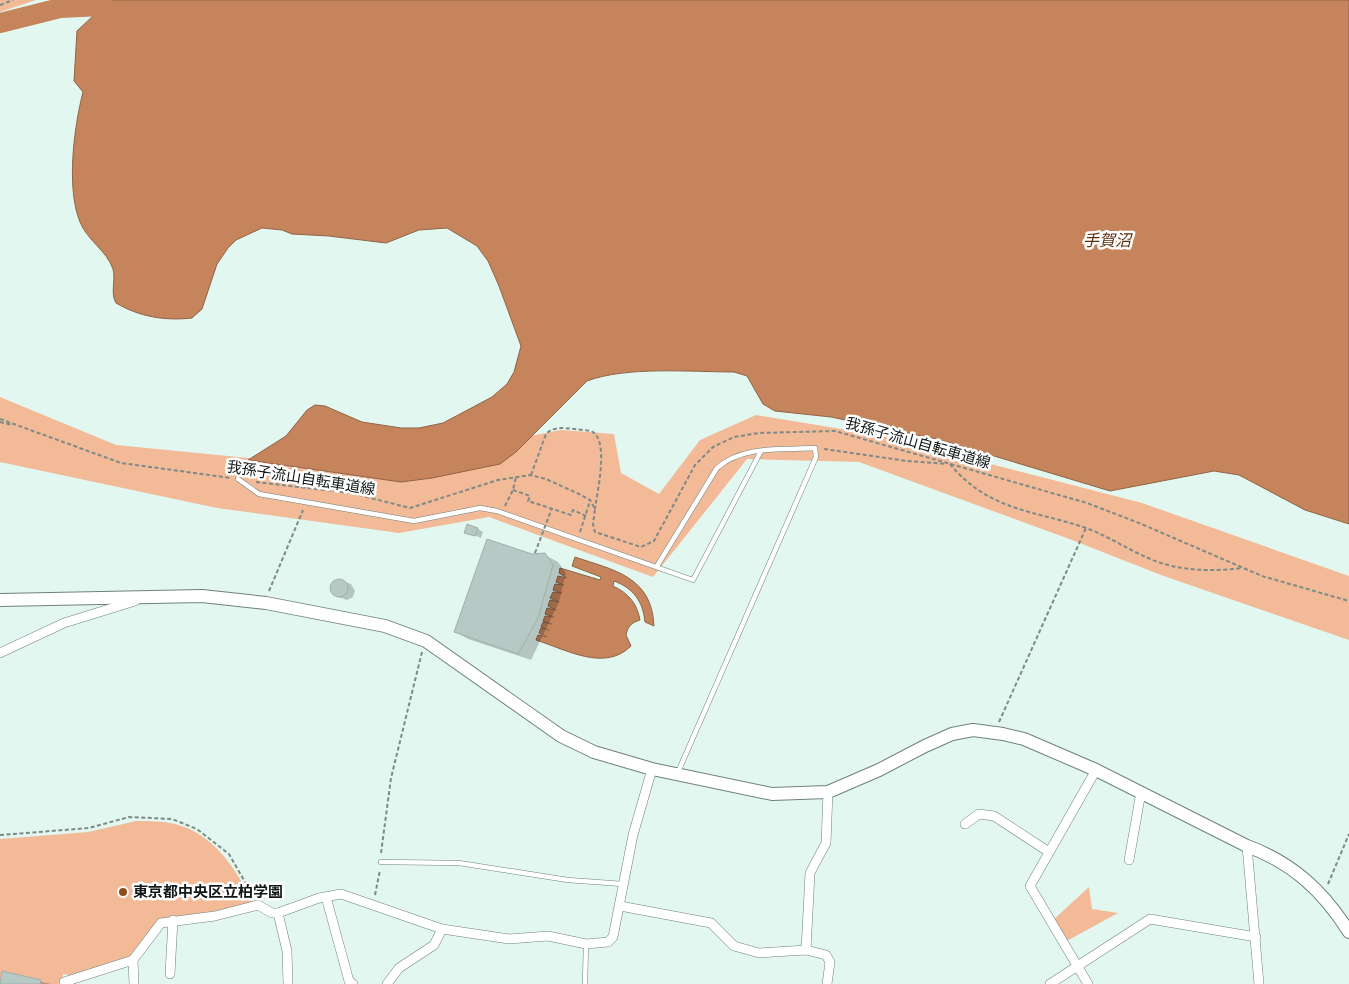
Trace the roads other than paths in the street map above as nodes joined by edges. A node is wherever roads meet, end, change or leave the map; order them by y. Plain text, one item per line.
1 (761, 451) junction
2 (238, 479) road end
3 (657, 566) junction
4 (160, 596) junction
5 (0, 600) edge
6 (0, 653) edge
7 (652, 769) junction
8 (1096, 770) junction
9 (677, 773) junction
10 (828, 792) junction
11 (1140, 792) junction
12 (965, 824) dead end
13 (1248, 846) junction
14 (1049, 852) junction
15 (1129, 860) dead end
16 (381, 862) road end
17 (624, 884) junction
18 (326, 896) junction
19 (620, 906) junction
20 (278, 913) junction
21 (173, 920) junction
22 (442, 929) junction
23 (1349, 932) edge
24 (1256, 937) junction
25 (586, 944) junction
26 (806, 950) junction
27 (133, 960) junction
28 (1077, 967) junction
29 (170, 974) dead end
30 (64, 984) edge
31 (134, 984) edge
32 (288, 984) edge
33 (353, 984) edge
34 (387, 984) edge
35 (585, 984) edge
36 (827, 984) edge
37 (1050, 984) edge
38 (1088, 984) edge
39 (1259, 984) edge

1 - 3 lane
1 - 3 lane
1 - 9 lane
2 - 3 lane
4 - 5 street
4 - 6 street
4 - 7 street
7 - 9 street
7 - 17 street
8 - 10 street
8 - 11 street
8 - 14 street
9 - 10 street
10 - 26 street
11 - 13 street
11 - 15 street
12 - 14 street
13 - 23 street
13 - 24 street
14 - 28 street
16 - 17 lane
17 - 19 street
18 - 20 street
18 - 22 street
18 - 33 street
19 - 25 street
19 - 26 street
20 - 21 street
20 - 32 street
21 - 27 street
21 - 29 street
22 - 25 street
22 - 34 street
24 - 28 street
24 - 39 street
25 - 35 lane
26 - 36 street
27 - 30 street
27 - 31 street
28 - 37 street
28 - 38 street

